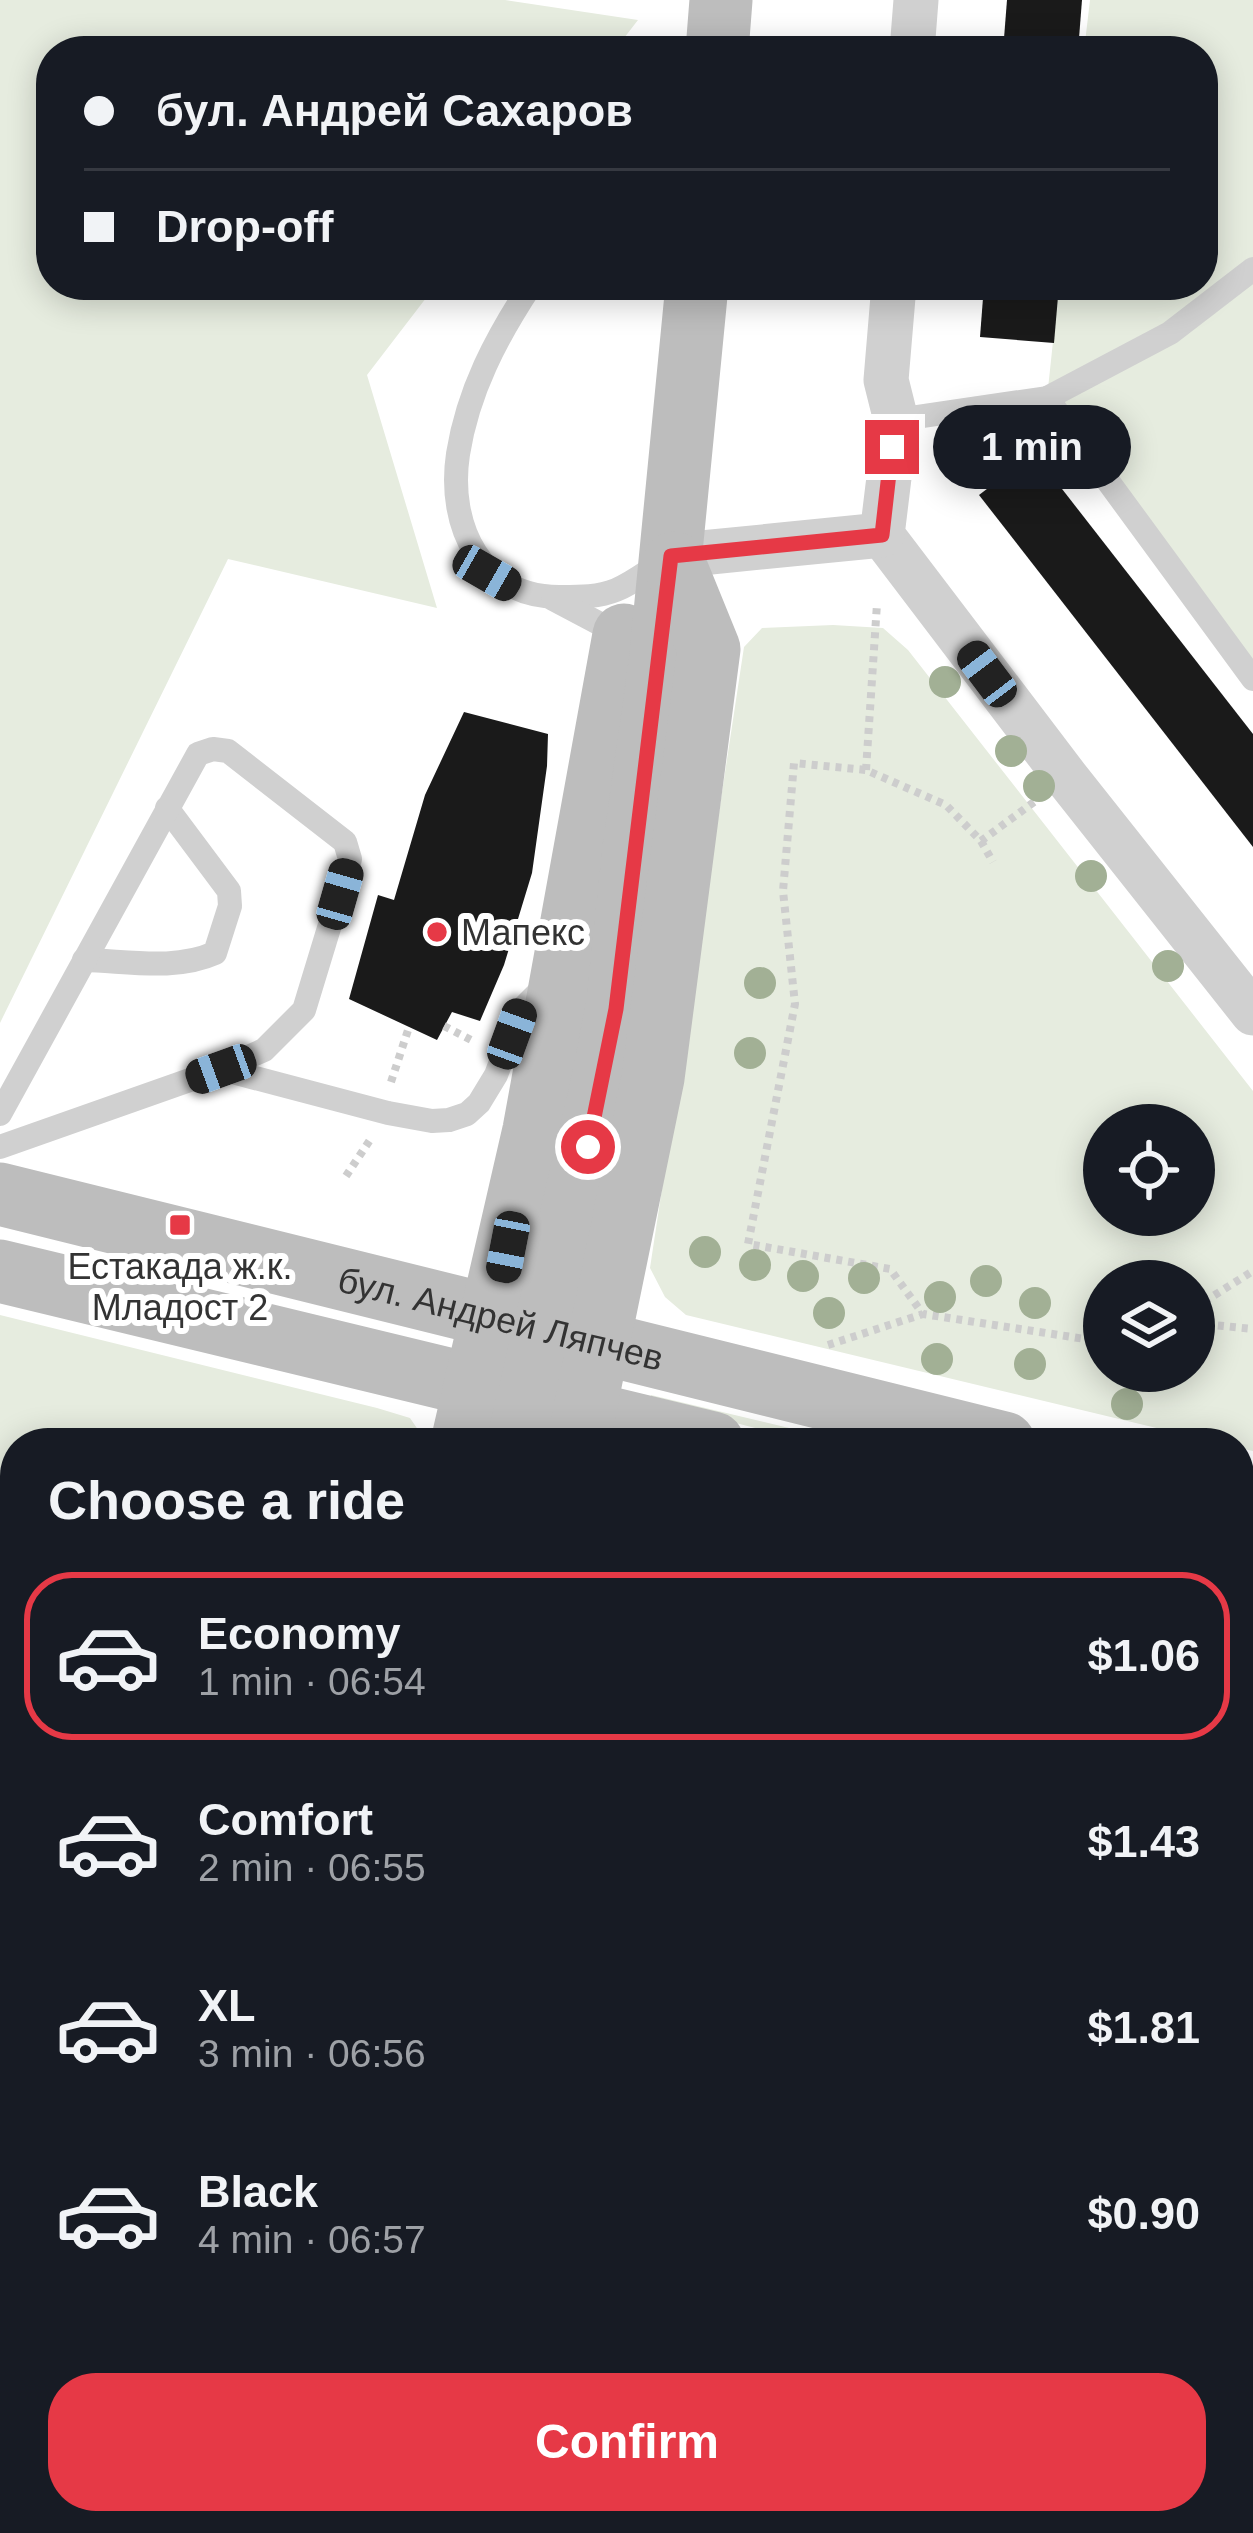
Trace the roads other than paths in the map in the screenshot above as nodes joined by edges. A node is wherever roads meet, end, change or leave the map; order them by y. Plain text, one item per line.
1 (916, 0) edge
2 (913, 36) edge
3 (1253, 269) edge
4 (1218, 296) edge
5 (520, 300) edge
6 (696, 300) edge
7 (893, 300) edge
8 (1213, 300) edge
9 (1047, 398) junction
10 (896, 420) junction
11 (882, 535) junction
12 (671, 556) junction
13 (551, 598) junction
14 (623, 636) junction
15 (1253, 679) edge
16 (167, 808) junction
17 (84, 960) junction
18 (560, 972) junction
19 (1253, 1013) edge
20 (221, 1069) junction
21 (0, 1114) edge
22 (0, 1148) edge
23 (0, 1195) edge
24 (0, 1271) edge
25 (492, 1319) junction
26 (600, 1344) junction
27 (469, 1414) edge
28 (581, 1427) edge
29 (522, 1428) edge
30 (943, 1428) edge

1 - 2 street
3 - 4 lane
5 - 13 lane
6 - 12 main road
7 - 10 street
8 - 9 lane
9 - 10 lane
9 - 15 lane
10 - 11 street
11 - 12 street
11 - 19 street
12 - 13 lane
12 - 14 main road
12 - 26 main road
12 - 29 main road
13 - 14 lane
14 - 18 main road
16 - 17 lane
16 - 17 lane
16 - 20 lane
17 - 21 lane
18 - 20 lane
18 - 25 main road
20 - 22 lane
23 - 25 main road, бул. Андрей Ляпчев
24 - 27 main road, бул. Андрей Ляпчев
25 - 26 main road, бул. Андрей Ляпчев
25 - 27 main road
26 - 28 main road
26 - 30 main road, бул. Андрей Ляпчев
27 - 28 main road, бул. Андрей Ляпчев

